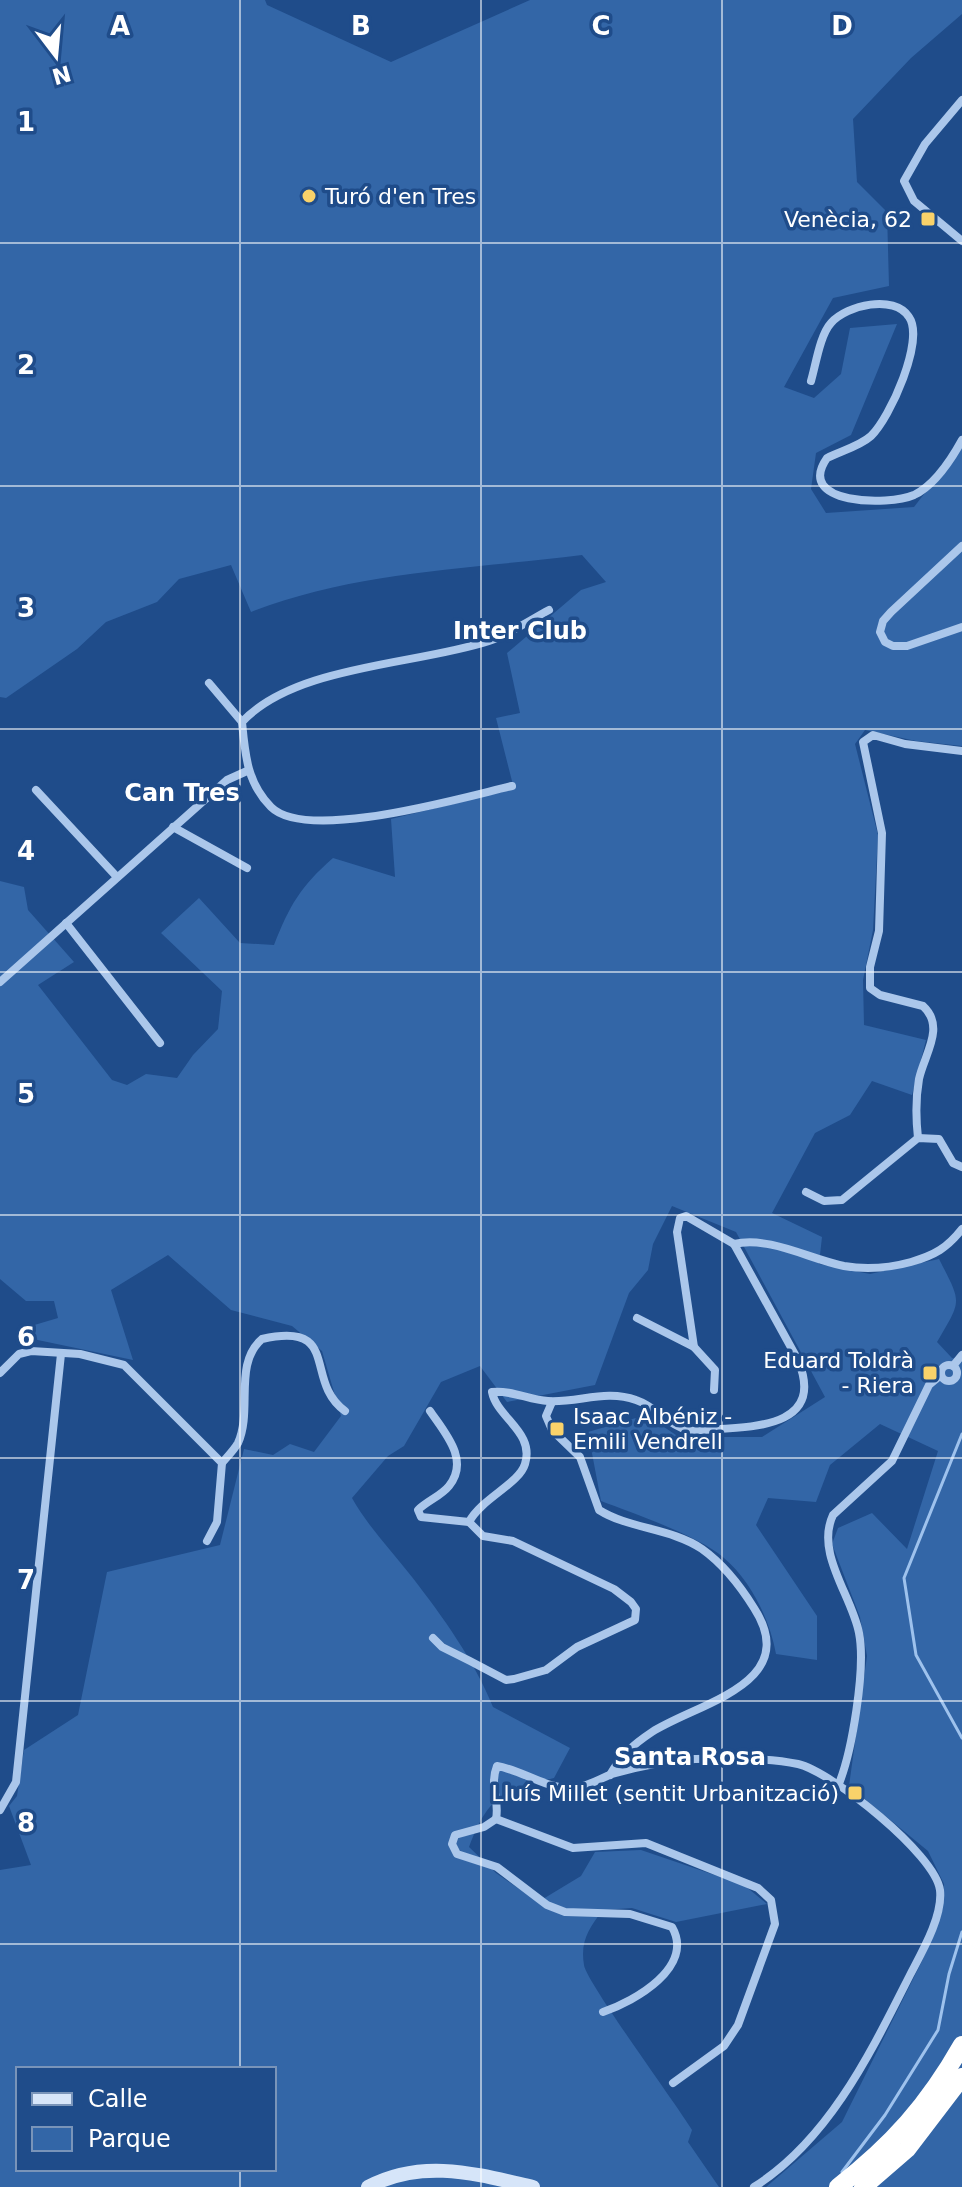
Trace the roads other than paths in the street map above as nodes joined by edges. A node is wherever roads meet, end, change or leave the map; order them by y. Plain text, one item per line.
1 (962, 100) edge
2 (962, 241) edge
3 (811, 381) dead end
4 (962, 440) edge
5 (962, 546) edge
6 (549, 610) dead end
7 (962, 627) edge
8 (209, 683) dead end
9 (242, 722) junction
10 (962, 751) edge
11 (247, 771) junction
12 (512, 786) dead end
13 (36, 790) dead end
14 (173, 827) junction
15 (247, 868) dead end
16 (117, 877) junction
17 (66, 923) junction
18 (0, 982) edge
19 (160, 1043) dead end
20 (918, 1138) junction
21 (962, 1167) edge
22 (806, 1192) dead end
23 (962, 1229) edge
24 (734, 1244) junction
25 (637, 1318) dead end
26 (694, 1347) junction
27 (61, 1354) junction
28 (962, 1355) edge
29 (953, 1366) junction
30 (0, 1373) edge
31 (941, 1375) junction
32 (958, 1382) edge
33 (714, 1390) dead end
34 (552, 1402) junction
35 (345, 1411) dead end
36 (430, 1411) dead end
37 (222, 1463) junction
38 (469, 1522) junction
39 (207, 1541) dead end
40 (433, 1638) dead end
41 (610, 1775) junction
42 (838, 1786) junction
43 (0, 1810) edge
44 (496, 1819) junction
45 (603, 2012) dead end
46 (962, 2045) edge
47 (962, 2077) edge
48 (673, 2083) dead end
49 (902, 2143) junction
50 (523, 2186) edge
51 (368, 2187) edge
52 (754, 2187) edge
53 (838, 2187) edge
54 (863, 2187) edge

1 - 2 street
3 - 4 street
5 - 7 street
6 - 9 street
8 - 9 street
9 - 11 street
10 - 20 street
11 - 12 street
11 - 14 street
13 - 16 street
14 - 15 street
14 - 16 street
16 - 17 street
17 - 18 street
17 - 19 street
20 - 21 street
20 - 22 street
23 - 24 street
24 - 26 street
24 - 34 street
25 - 26 street
26 - 33 street
27 - 30 street
27 - 37 street
27 - 43 street
28 - 29 street
29 - 31 street
29 - 32 street
31 - 32 street
31 - 42 street
34 - 38 street
34 - 41 street
35 - 37 street
36 - 38 street
37 - 39 street
38 - 40 street
41 - 42 street
41 - 44 street
42 - 52 street
44 - 45 street
44 - 48 street
46 - 49 highway
47 - 49 highway
49 - 53 highway
49 - 54 highway
50 - 51 street

